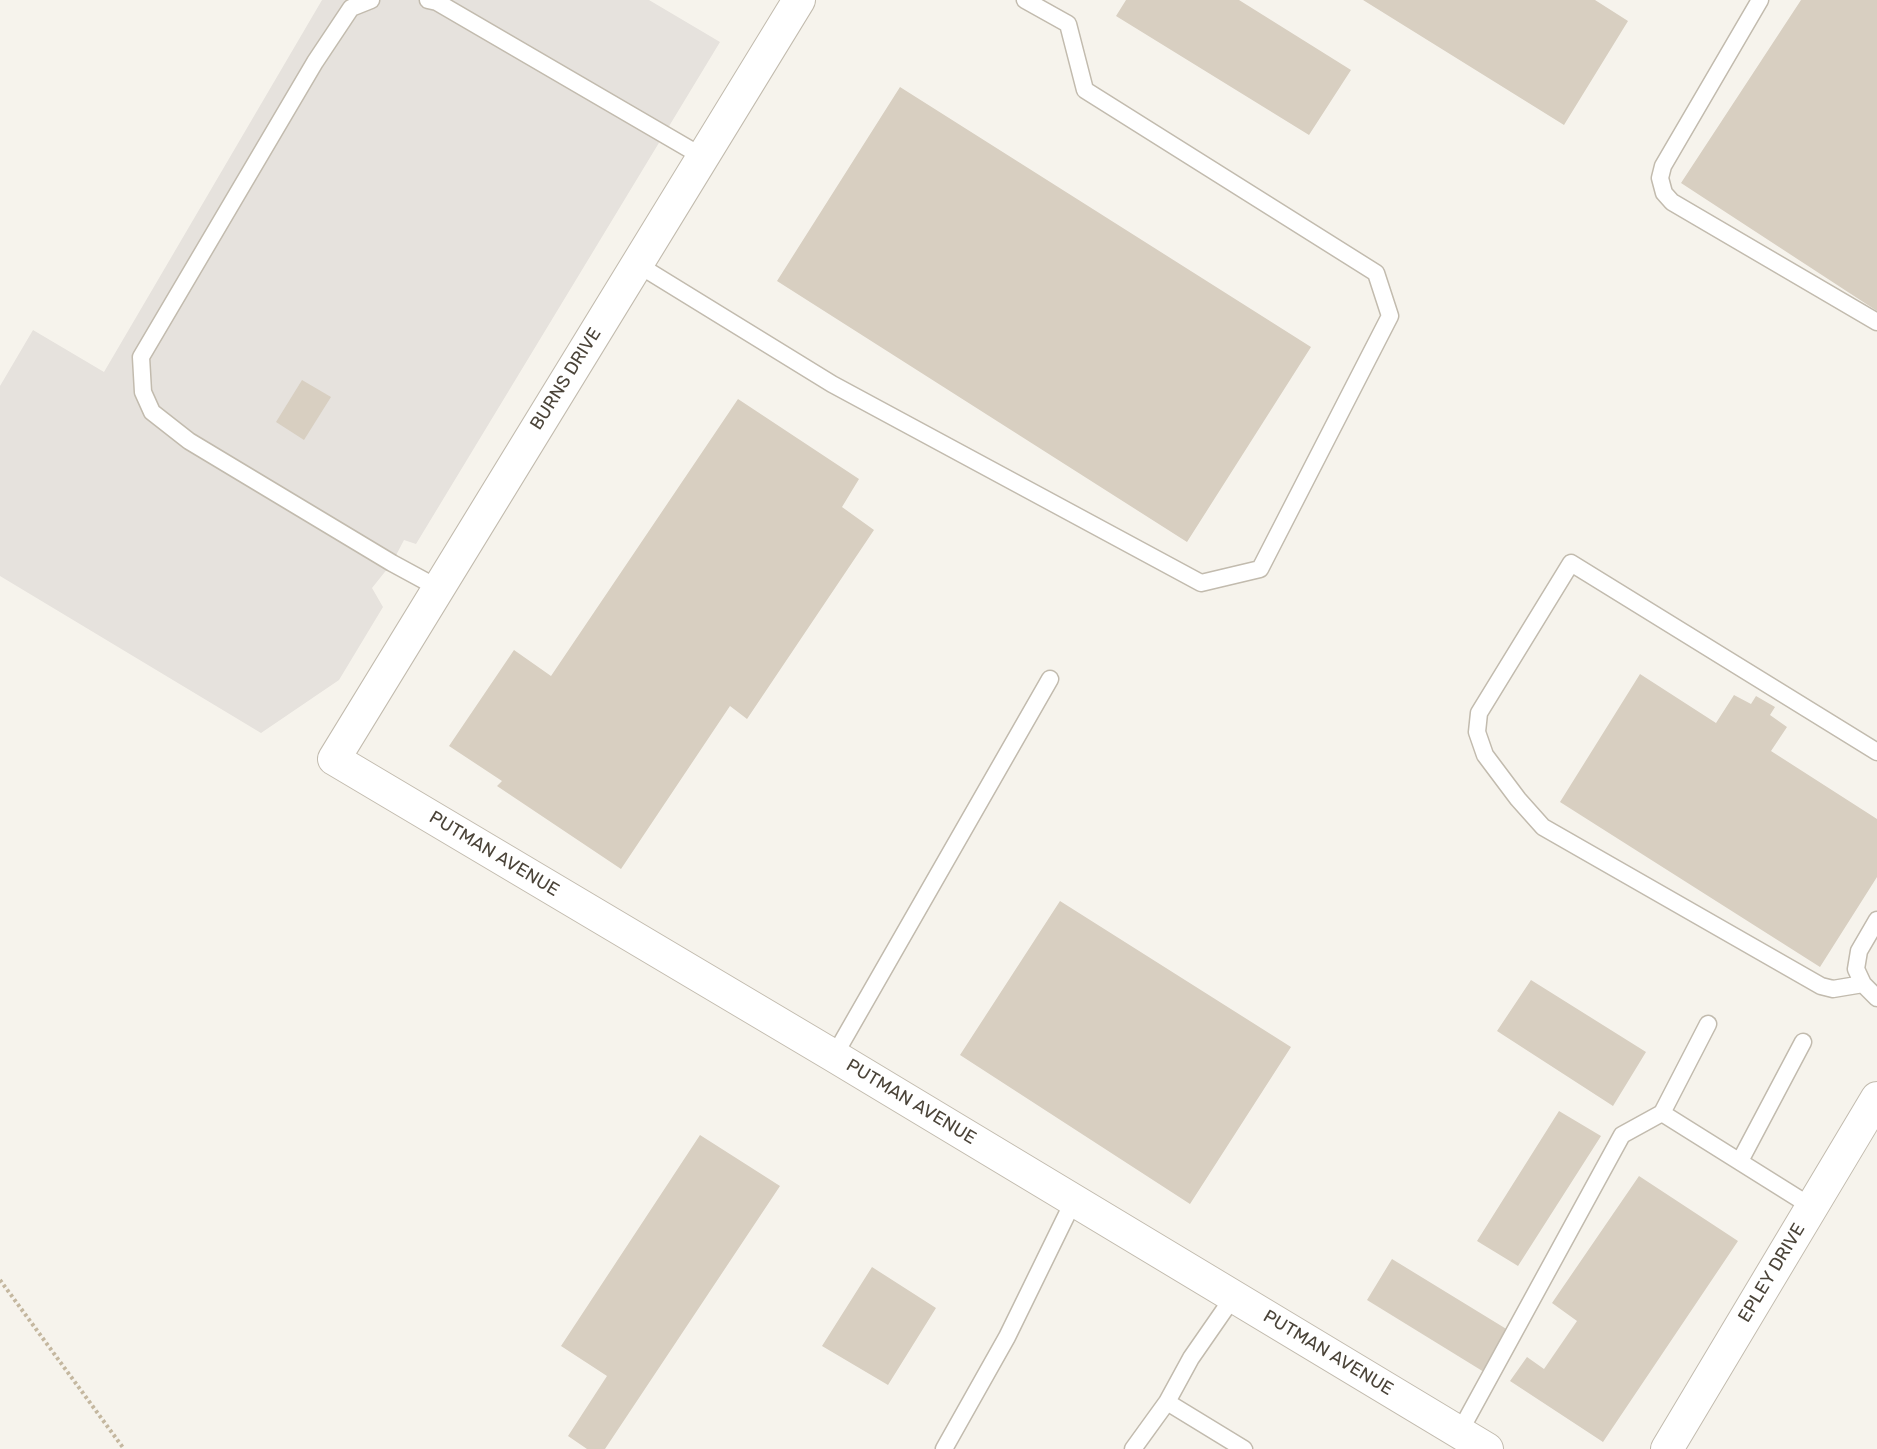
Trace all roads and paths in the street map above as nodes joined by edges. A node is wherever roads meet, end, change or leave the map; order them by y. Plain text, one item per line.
1 (371, 0) edge
2 (428, 0) edge
3 (799, 0) edge
4 (1025, 0) edge
5 (1761, 0) edge
6 (703, 158) junction
7 (637, 264) junction
8 (1877, 322) edge
9 (438, 588) junction
10 (1050, 679) dead end
11 (1877, 752) edge
12 (334, 759) joint
13 (1877, 920) edge
14 (1863, 984) junction
15 (1877, 998) edge
16 (1708, 1024) dead end
17 (1803, 1042) dead end
18 (834, 1056) junction
19 (1877, 1098) edge
20 (1662, 1113) junction
21 (1740, 1161) junction
22 (1074, 1200) junction
23 (1812, 1207) junction
24 (0, 1280) edge
25 (1234, 1296) junction
26 (1167, 1402) junction
27 (1459, 1433) junction
28 (124, 1449) edge
29 (944, 1449) edge
30 (1133, 1449) edge
31 (1244, 1449) edge
32 (1487, 1449) edge
33 (1667, 1449) edge

1 - 9 lane
2 - 6 lane
3 - 6 street, BURNS DRIVE
4 - 7 lane
5 - 8 lane
6 - 7 street, BURNS DRIVE
7 - 9 street, BURNS DRIVE
9 - 12 street, BURNS DRIVE
10 - 18 lane
11 - 14 lane
12 - 18 street, PUTMAN AVENUE
13 - 14 lane
14 - 15 lane
16 - 20 lane
17 - 21 lane
18 - 22 street, PUTMAN AVENUE
19 - 23 street, EPLEY DRIVE
20 - 21 lane
20 - 27 lane
21 - 23 lane
22 - 25 street, PUTMAN AVENUE
22 - 29 lane
23 - 33 street, EPLEY DRIVE
24 - 28 path
25 - 26 lane
25 - 27 street, PUTMAN AVENUE
26 - 30 lane
26 - 31 lane
27 - 32 street, PUTMAN AVENUE

